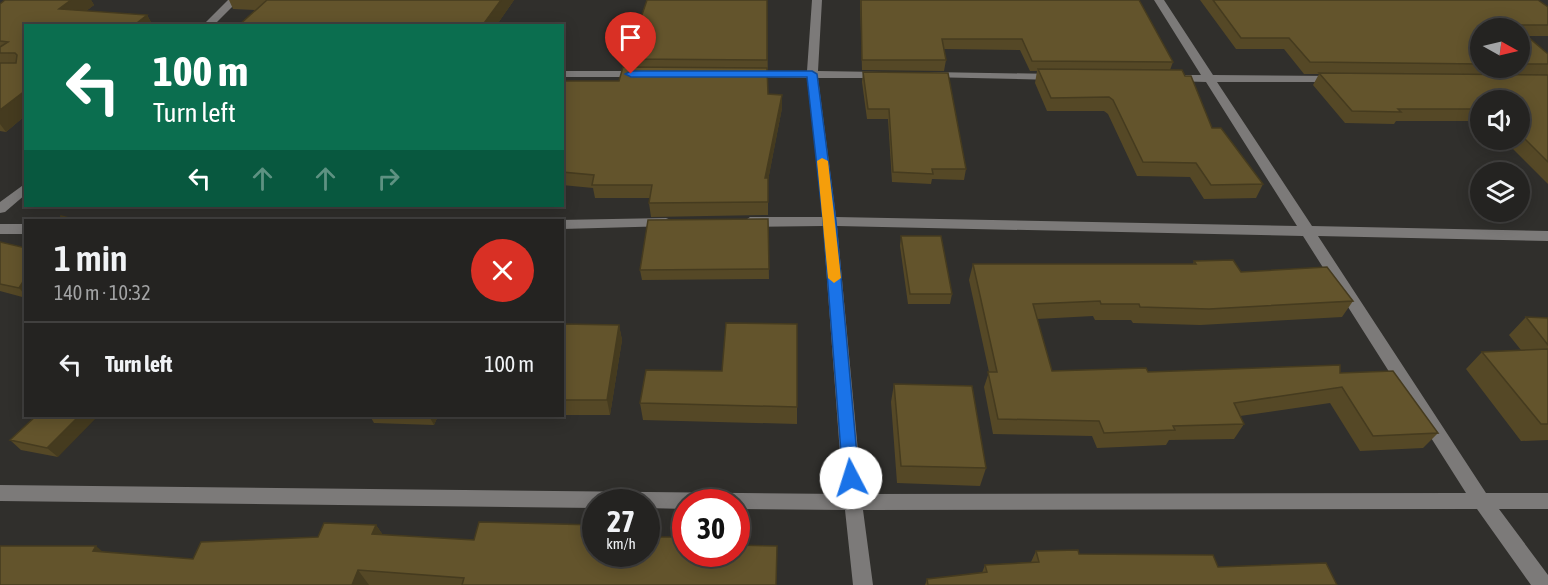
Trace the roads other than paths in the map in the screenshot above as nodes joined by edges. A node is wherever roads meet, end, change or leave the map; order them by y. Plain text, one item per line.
1 (234, 0) edge
2 (817, 0) edge
3 (1159, 0) edge
4 (209, 24) edge
5 (564, 74) edge
6 (646, 74) edge
7 (729, 74) edge
8 (812, 74) junction
9 (894, 75) edge
10 (917, 75) edge
11 (1069, 77) edge
12 (1163, 78) edge
13 (1210, 78) junction
14 (1350, 79) edge
15 (24, 189) edge
16 (0, 209) edge
17 (830, 221) junction
18 (737, 222) edge
19 (679, 223) edge
20 (564, 224) edge
21 (0, 229) edge
22 (24, 229) edge
23 (1308, 231) junction
24 (1548, 236) edge
25 (0, 493) edge
26 (1548, 501) edge
27 (853, 502) junction
28 (1482, 502) junction
29 (863, 585) edge
30 (1543, 585) edge

1 - 4 street
2 - 8 street
3 - 13 street
5 - 6 street
7 - 8 street
8 - 9 street
8 - 17 street
10 - 11 street
12 - 13 street
13 - 14 street
13 - 23 street
15 - 16 street
17 - 18 street
17 - 23 street
17 - 27 street
19 - 20 street
21 - 22 street
23 - 24 street
23 - 28 street
25 - 27 street
26 - 28 street
27 - 28 street
27 - 29 street
28 - 30 street

